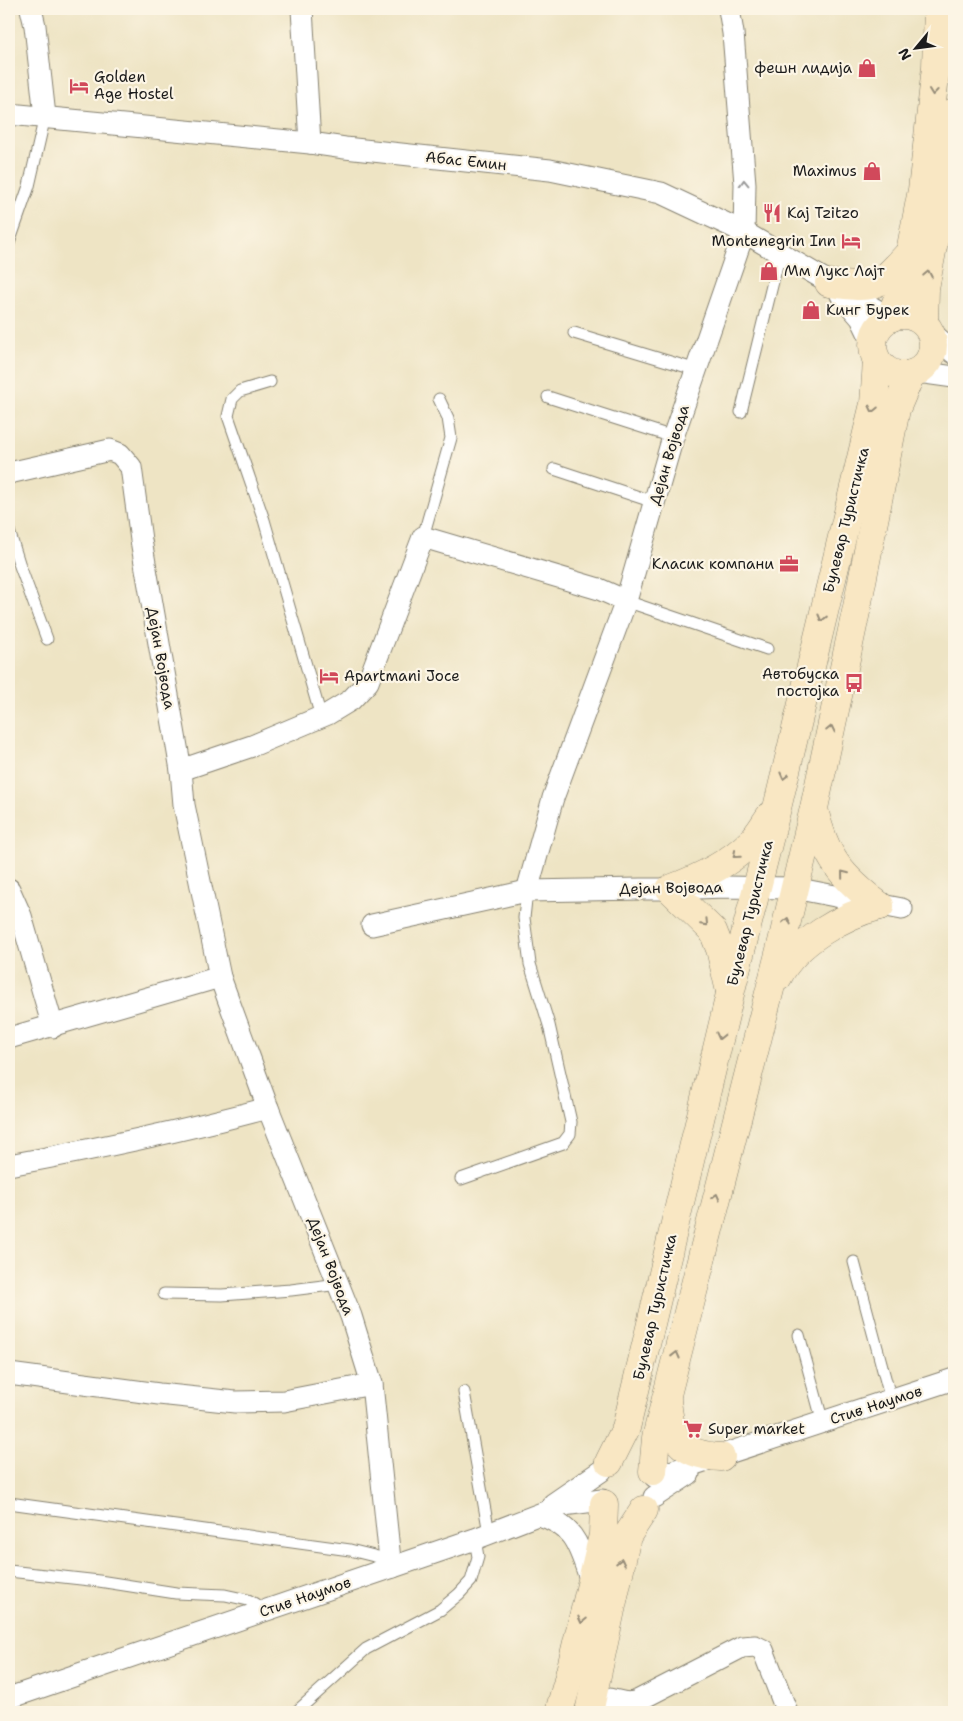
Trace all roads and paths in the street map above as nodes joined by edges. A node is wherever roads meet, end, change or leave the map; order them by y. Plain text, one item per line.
1 (32, 9) edge
2 (302, 9) edge
3 (729, 9) edge
4 (938, 9) edge
5 (954, 112) edge
6 (9, 114) edge
7 (45, 116) junction
8 (310, 143) junction
9 (744, 232) junction
10 (9, 243) edge
11 (910, 252) junction
12 (780, 253) junction
13 (829, 283) junction
14 (890, 318) junction
15 (927, 327) junction
16 (574, 333) dead end
17 (875, 352) junction
18 (954, 353) edge
19 (697, 370) junction
20 (914, 373) junction
21 (954, 377) edge
22 (270, 382) dead end
23 (548, 397) dead end
24 (439, 398) dead end
25 (741, 412) dead end
26 (673, 437) junction
27 (554, 469) dead end
28 (9, 473) edge
29 (654, 502) junction
30 (9, 531) edge
31 (423, 537) junction
32 (626, 601) junction
33 (47, 639) dead end
34 (767, 649) dead end
35 (321, 717) junction
36 (181, 770) junction
37 (778, 804) junction
38 (814, 808) junction
39 (757, 887) junction
40 (794, 888) junction
41 (9, 889) edge
42 (670, 890) junction
43 (528, 891) junction
44 (891, 907) junction
45 (372, 925) dead end
46 (220, 977) junction
47 (730, 994) junction
48 (766, 1001) junction
49 (53, 1027) junction
50 (9, 1038) edge
51 (268, 1108) junction
52 (9, 1165) edge
53 (461, 1179) dead end
54 (854, 1262) dead end
55 (339, 1284) junction
56 (164, 1294) dead end
57 (799, 1334) dead end
58 (9, 1374) edge
59 (954, 1379) edge
60 (372, 1384) junction
61 (464, 1392) dead end
62 (666, 1394) junction
63 (891, 1400) junction
64 (823, 1423) junction
65 (721, 1456) junction
66 (605, 1466) junction
67 (651, 1488) junction
68 (603, 1502) junction
69 (9, 1503) edge
70 (539, 1515) junction
71 (482, 1536) junction
72 (392, 1564) junction
73 (9, 1571) edge
74 (591, 1582) junction
75 (261, 1612) junction
76 (9, 1698) edge
77 (590, 1703) edge
78 (296, 1712) edge
79 (559, 1712) edge
80 (787, 1712) edge

1 - 7 street
2 - 8 street
9 -> 3 street, Дејан Војвода
4 -> 11 main road
15 -> 5 main road
6 - 7 street, Абас Емин
7 - 8 street, Абас Емин
7 - 10 lane
8 - 9 street, Абас Емин
9 - 12 street, Абас Емин
9 - 19 street, Дејан Војвода
11 - 13 main road
11 - 14 main road
12 - 13 street, Абас Емин
12 - 25 lane
13 - 14 street, Абас Емин
13 - 17 street
14 - 15 main road
14 - 17 main road
15 - 18 street
15 - 20 main road
16 - 19 lane
17 - 20 main road
17 -> 37 main road, Булевар Туристичка
19 - 26 street, Дејан Војвода
20 - 21 street
38 -> 20 main road, Булевар Туристичка
22 - 35 lane
23 - 26 lane
24 - 31 lane
26 - 29 street, Дејан Војвода
27 - 29 lane
28 - 36 street, Дејан Војвода
29 - 32 street, Дејан Војвода
30 - 33 lane
31 - 32 street
31 - 35 street
32 - 34 lane
32 - 43 street, Дејан Војвода
35 - 36 street
36 - 46 street, Дејан Војвода
37 - 39 main road, Булевар Туристичка
37 -> 42 main road
38 - 40 main road, Булевар Туристичка
44 -> 38 main road
39 - 40 street, Дејан Војвода
39 - 42 street, Дејан Војвода
39 - 47 main road, Булевар Туристичка
40 - 44 street, Дејан Војвода
48 -> 40 main road, Булевар Туристичка
41 - 49 street
42 - 43 street, Дејан Војвода
42 -> 47 main road
43 - 45 street, Дејан Војвода
43 - 53 lane, Дејан Војвода
44 - 48 main road
46 - 49 street
46 - 51 street, Дејан Војвода
47 -> 66 main road, Булевар Туристичка
62 -> 48 main road, Булевар Туристичка
49 - 50 street
51 - 52 street
51 - 55 street, Дејан Војвода
54 - 63 lane
55 - 56 lane
55 - 60 street, Дејан Војвода
57 - 64 lane
58 - 60 street
59 - 63 street, Стив Наумов
60 - 72 street, Дејан Војвода
61 - 71 lane
62 - 65 main road
62 - 67 main road, Булевар Туристичка
63 - 64 street, Стив Наумов
64 - 65 street, Стив Наумов
65 - 67 street, Стив Наумов
66 - 67 main road
66 - 68 main road
66 - 70 street
67 - 68 main road
77 -> 67 main road, Булевар Туристичка
68 - 70 street, Стив Наумов
68 - 74 main road
69 - 72 lane, Стив Наумов
70 - 71 street, Стив Наумов
70 - 74 street
71 - 72 street, Стив Наумов
71 - 78 lane
72 - 75 street, Стив Наумов
73 - 75 lane
74 -> 79 main road
75 - 76 street, Стив Наумов
77 - 80 street

